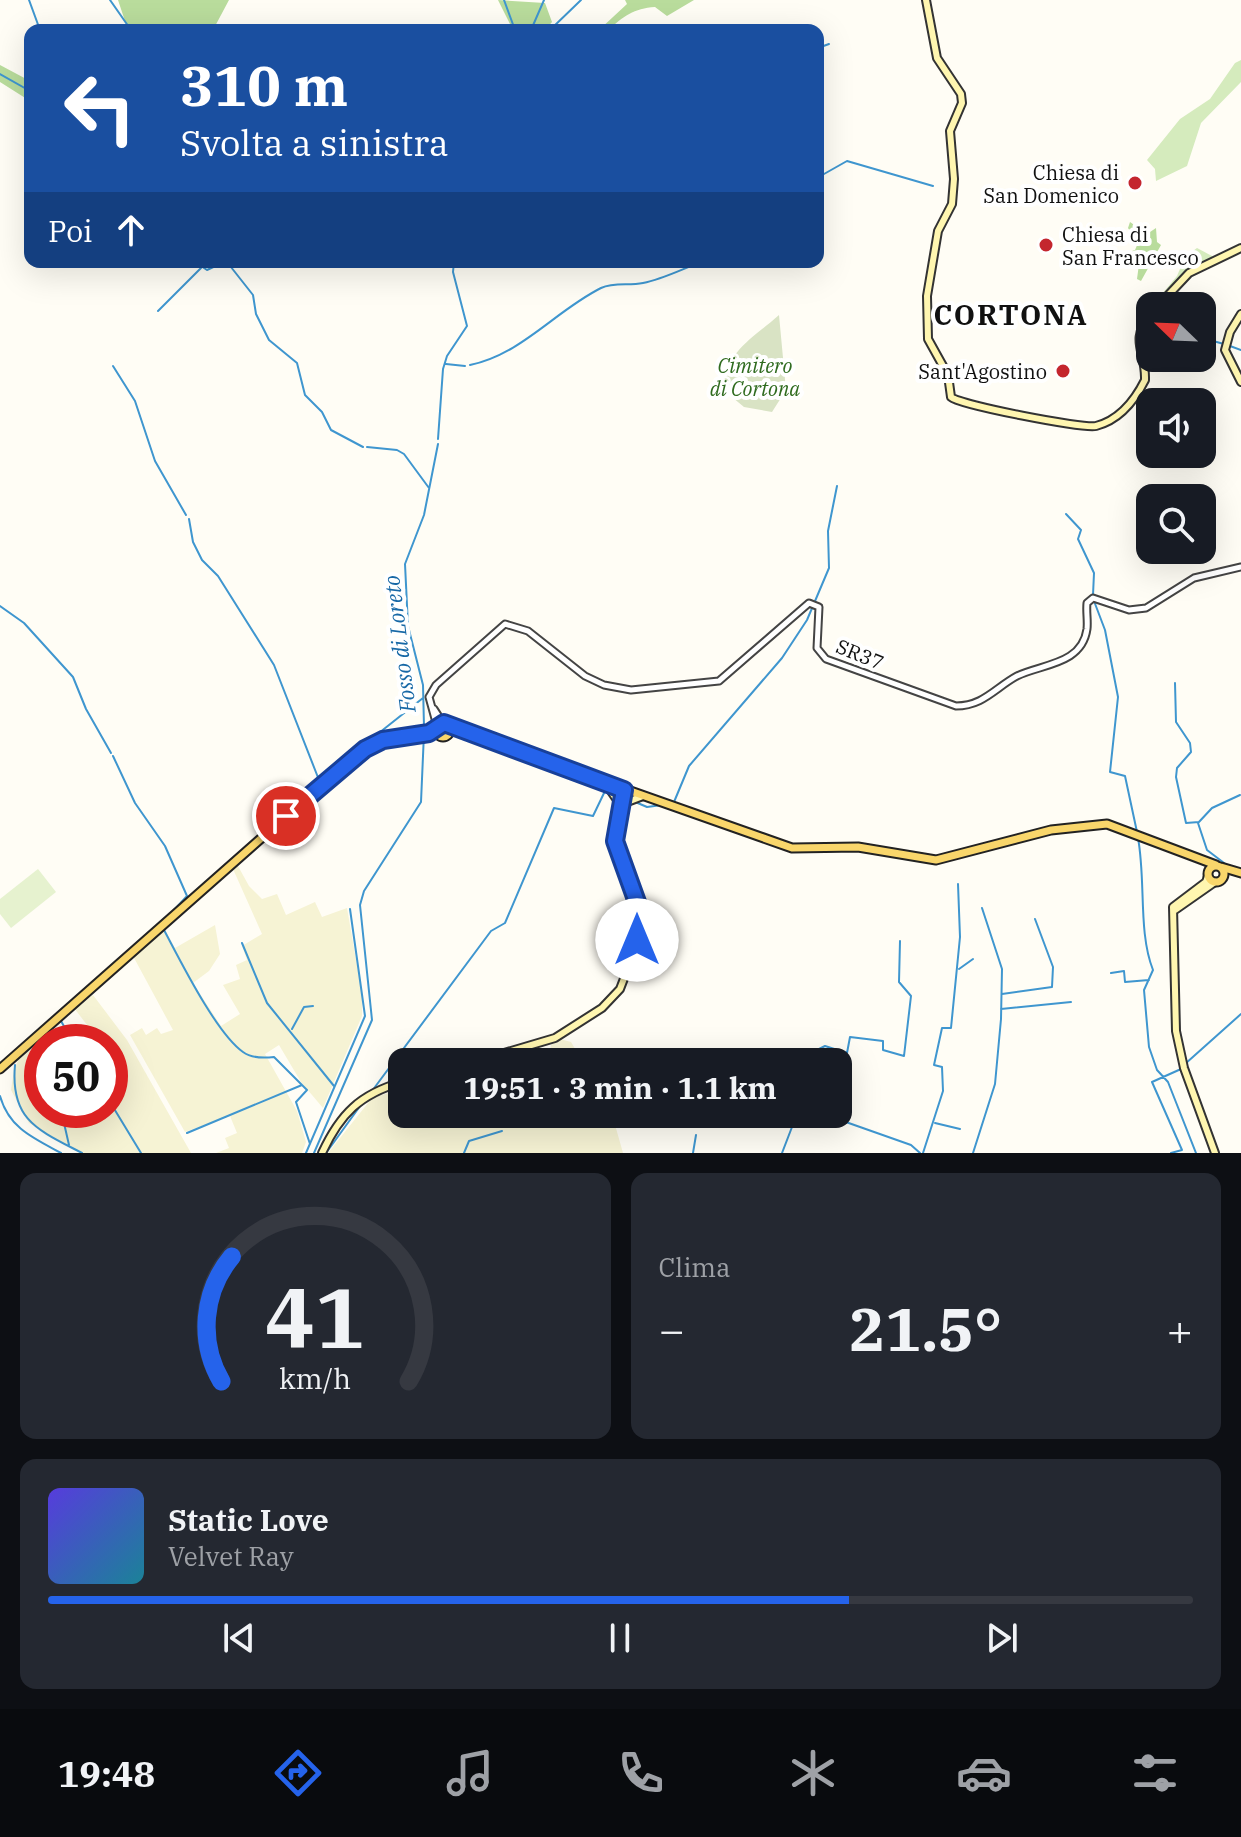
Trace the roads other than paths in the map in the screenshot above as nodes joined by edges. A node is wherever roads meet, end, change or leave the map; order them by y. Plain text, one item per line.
1 (926, 0) edge
2 (1241, 248) edge
3 (1171, 292) edge
4 (1241, 314) edge
5 (1144, 372) edge
6 (1241, 382) edge
7 (1241, 567) edge
8 (436, 731) junction
9 (606, 784) junction
10 (624, 790) junction
11 (643, 796) junction
12 (619, 804) junction
13 (1202, 860) junction
14 (1219, 866) junction
15 (1208, 873) junction
16 (1240, 873) edge
17 (1224, 877) junction
18 (1215, 882) junction
19 (1171, 917) junction
20 (521, 1048) edge
21 (0, 1069) edge
22 (388, 1088) edge
23 (322, 1153) edge
24 (1215, 1153) edge

1 - 5 main road
2 - 3 main road
4 - 6 main road
7 - 8 street, SR37
8 - 9 main road
8 - 21 main road
9 - 10 main road
9 - 12 main road
10 - 11 main road
10 - 12 main road
11 - 12 main road
11 - 13 main road
12 - 20 main road
13 - 14 main road
13 - 15 main road
14 - 15 main road
14 - 16 main road
14 - 17 main road
15 - 18 main road
15 - 19 main road
16 - 17 main road
17 - 18 main road
18 - 19 main road
19 - 24 main road
22 - 23 main road

